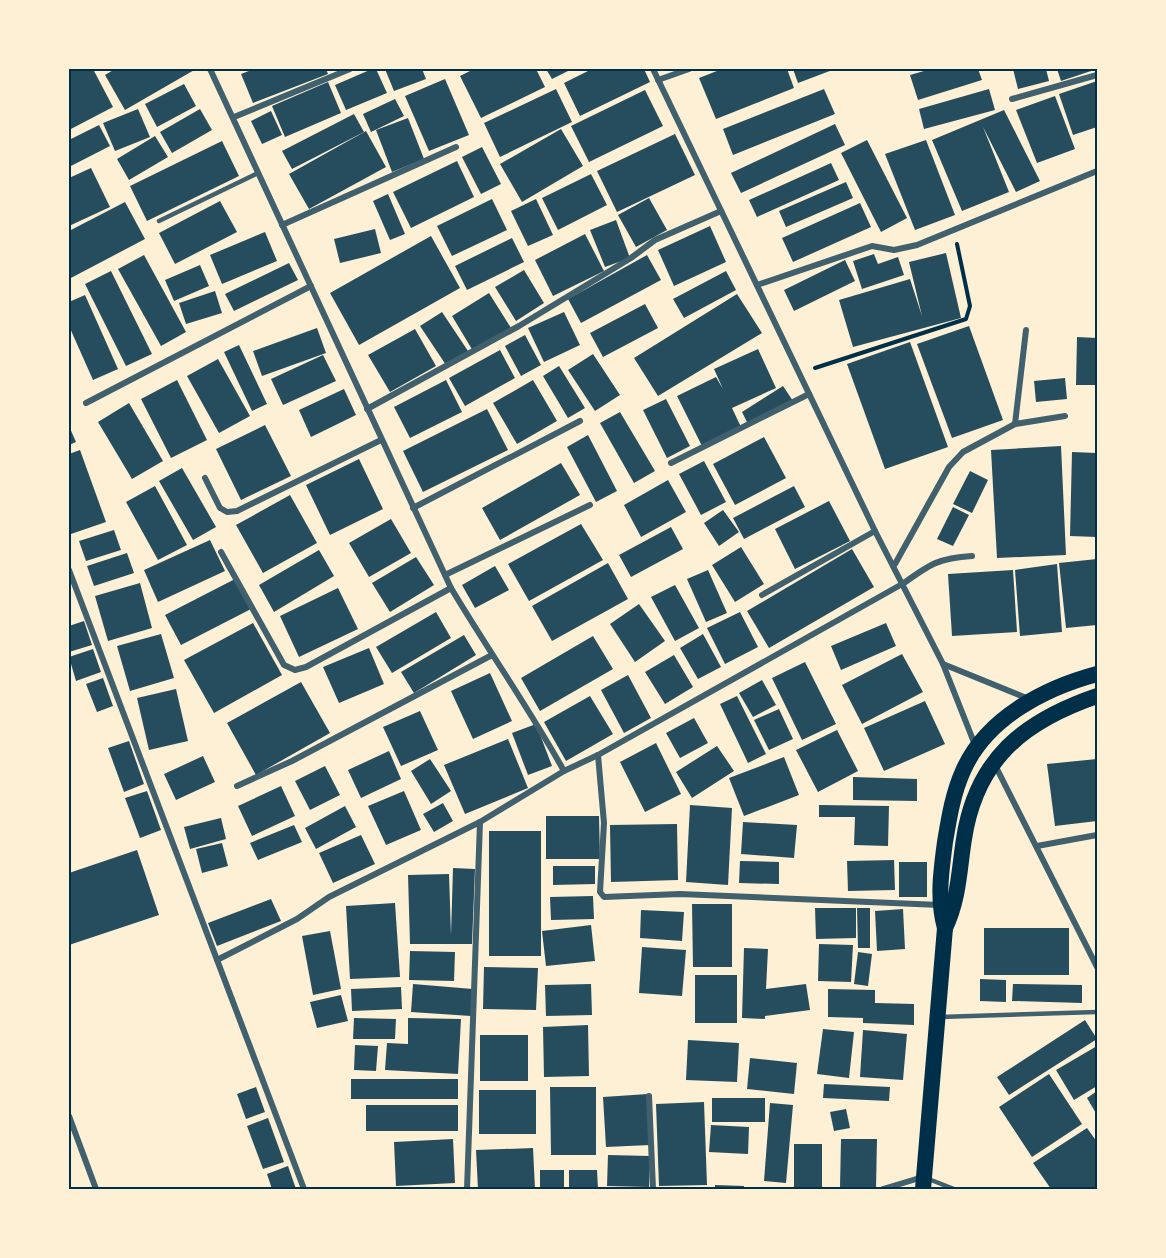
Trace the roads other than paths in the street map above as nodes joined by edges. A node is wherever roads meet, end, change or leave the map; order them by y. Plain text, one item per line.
1 (210, 69) edge
2 (350, 69) edge
3 (653, 69) edge
4 (689, 69) edge
5 (1097, 75) edge
6 (658, 80) junction
7 (1012, 99) dead end
8 (234, 117) junction
9 (456, 147) dead end
10 (1097, 171) edge
11 (258, 173) junction
12 (721, 211) junction
13 (159, 221) dead end
14 (282, 225) junction
15 (757, 285) junction
16 (311, 286) junction
17 (1026, 330) dead end
18 (809, 394) junction
19 (86, 403) dead end
20 (367, 409) junction
21 (1065, 416) dead end
22 (580, 421) dead end
23 (1015, 424) junction
24 (381, 440) junction
25 (671, 463) dead end
26 (205, 478) dead end
27 (590, 506) dead end
28 (413, 508) junction
29 (875, 531) junction
30 (221, 552) dead end
31 (972, 556) dead end
32 (895, 564) junction
33 (69, 570) edge
34 (445, 575) junction
35 (904, 583) junction
36 (450, 588) junction
37 (73, 591) edge
38 (762, 595) dead end
39 (492, 655) junction
40 (943, 664) junction
41 (1097, 674) edge
42 (1097, 696) edge
43 (1031, 700) junction
44 (976, 748) junction
45 (598, 755) junction
46 (994, 762) junction
47 (564, 771) junction
48 (237, 786) dead end
49 (480, 822) junction
50 (1097, 835) edge
51 (1037, 846) junction
52 (947, 906) junction
53 (217, 960) junction
54 (1097, 968) edge
55 (1097, 1012) edge
56 (937, 1017) junction
57 (649, 1096) dead end
58 (69, 1116) edge
59 (923, 1183) edge
60 (96, 1189) edge
61 (304, 1189) edge
62 (467, 1189) edge
63 (653, 1189) edge
64 (883, 1189) edge
65 (954, 1189) edge

1 - 8 street
2 - 8 street
3 - 6 street
4 - 6 street
5 - 7 street
6 - 12 street
8 - 11 street
9 - 14 street
10 - 15 street
11 - 13 lane
11 - 14 street
12 - 15 street
12 - 20 street
14 - 16 street
15 - 18 street
16 - 19 street
16 - 20 street
17 - 23 street
18 - 25 street
18 - 29 street
20 - 24 street
21 - 23 street
22 - 28 street
23 - 32 street
24 - 26 street
24 - 28 street
27 - 34 street
28 - 34 street
29 - 32 street
29 - 38 street
30 - 36 street
31 - 35 street
32 - 35 street
33 - 37 street
34 - 36 street
35 - 40 street
35 - 45 street
36 - 39 street
37 - 53 street
39 - 47 street
39 - 48 street
40 - 43 street
40 - 44 street
41 - 43 highway
42 - 46 highway
43 - 44 highway
44 - 52 highway
45 - 47 street
45 - 52 street
46 - 51 street
46 - 52 highway
47 - 49 street
49 - 53 street
49 - 62 street
50 - 51 street
51 - 54 street
52 - 56 highway
53 - 61 street
55 - 56 lane
56 - 59 highway
57 - 63 street
58 - 60 street
59 - 64 street
59 - 65 lane

